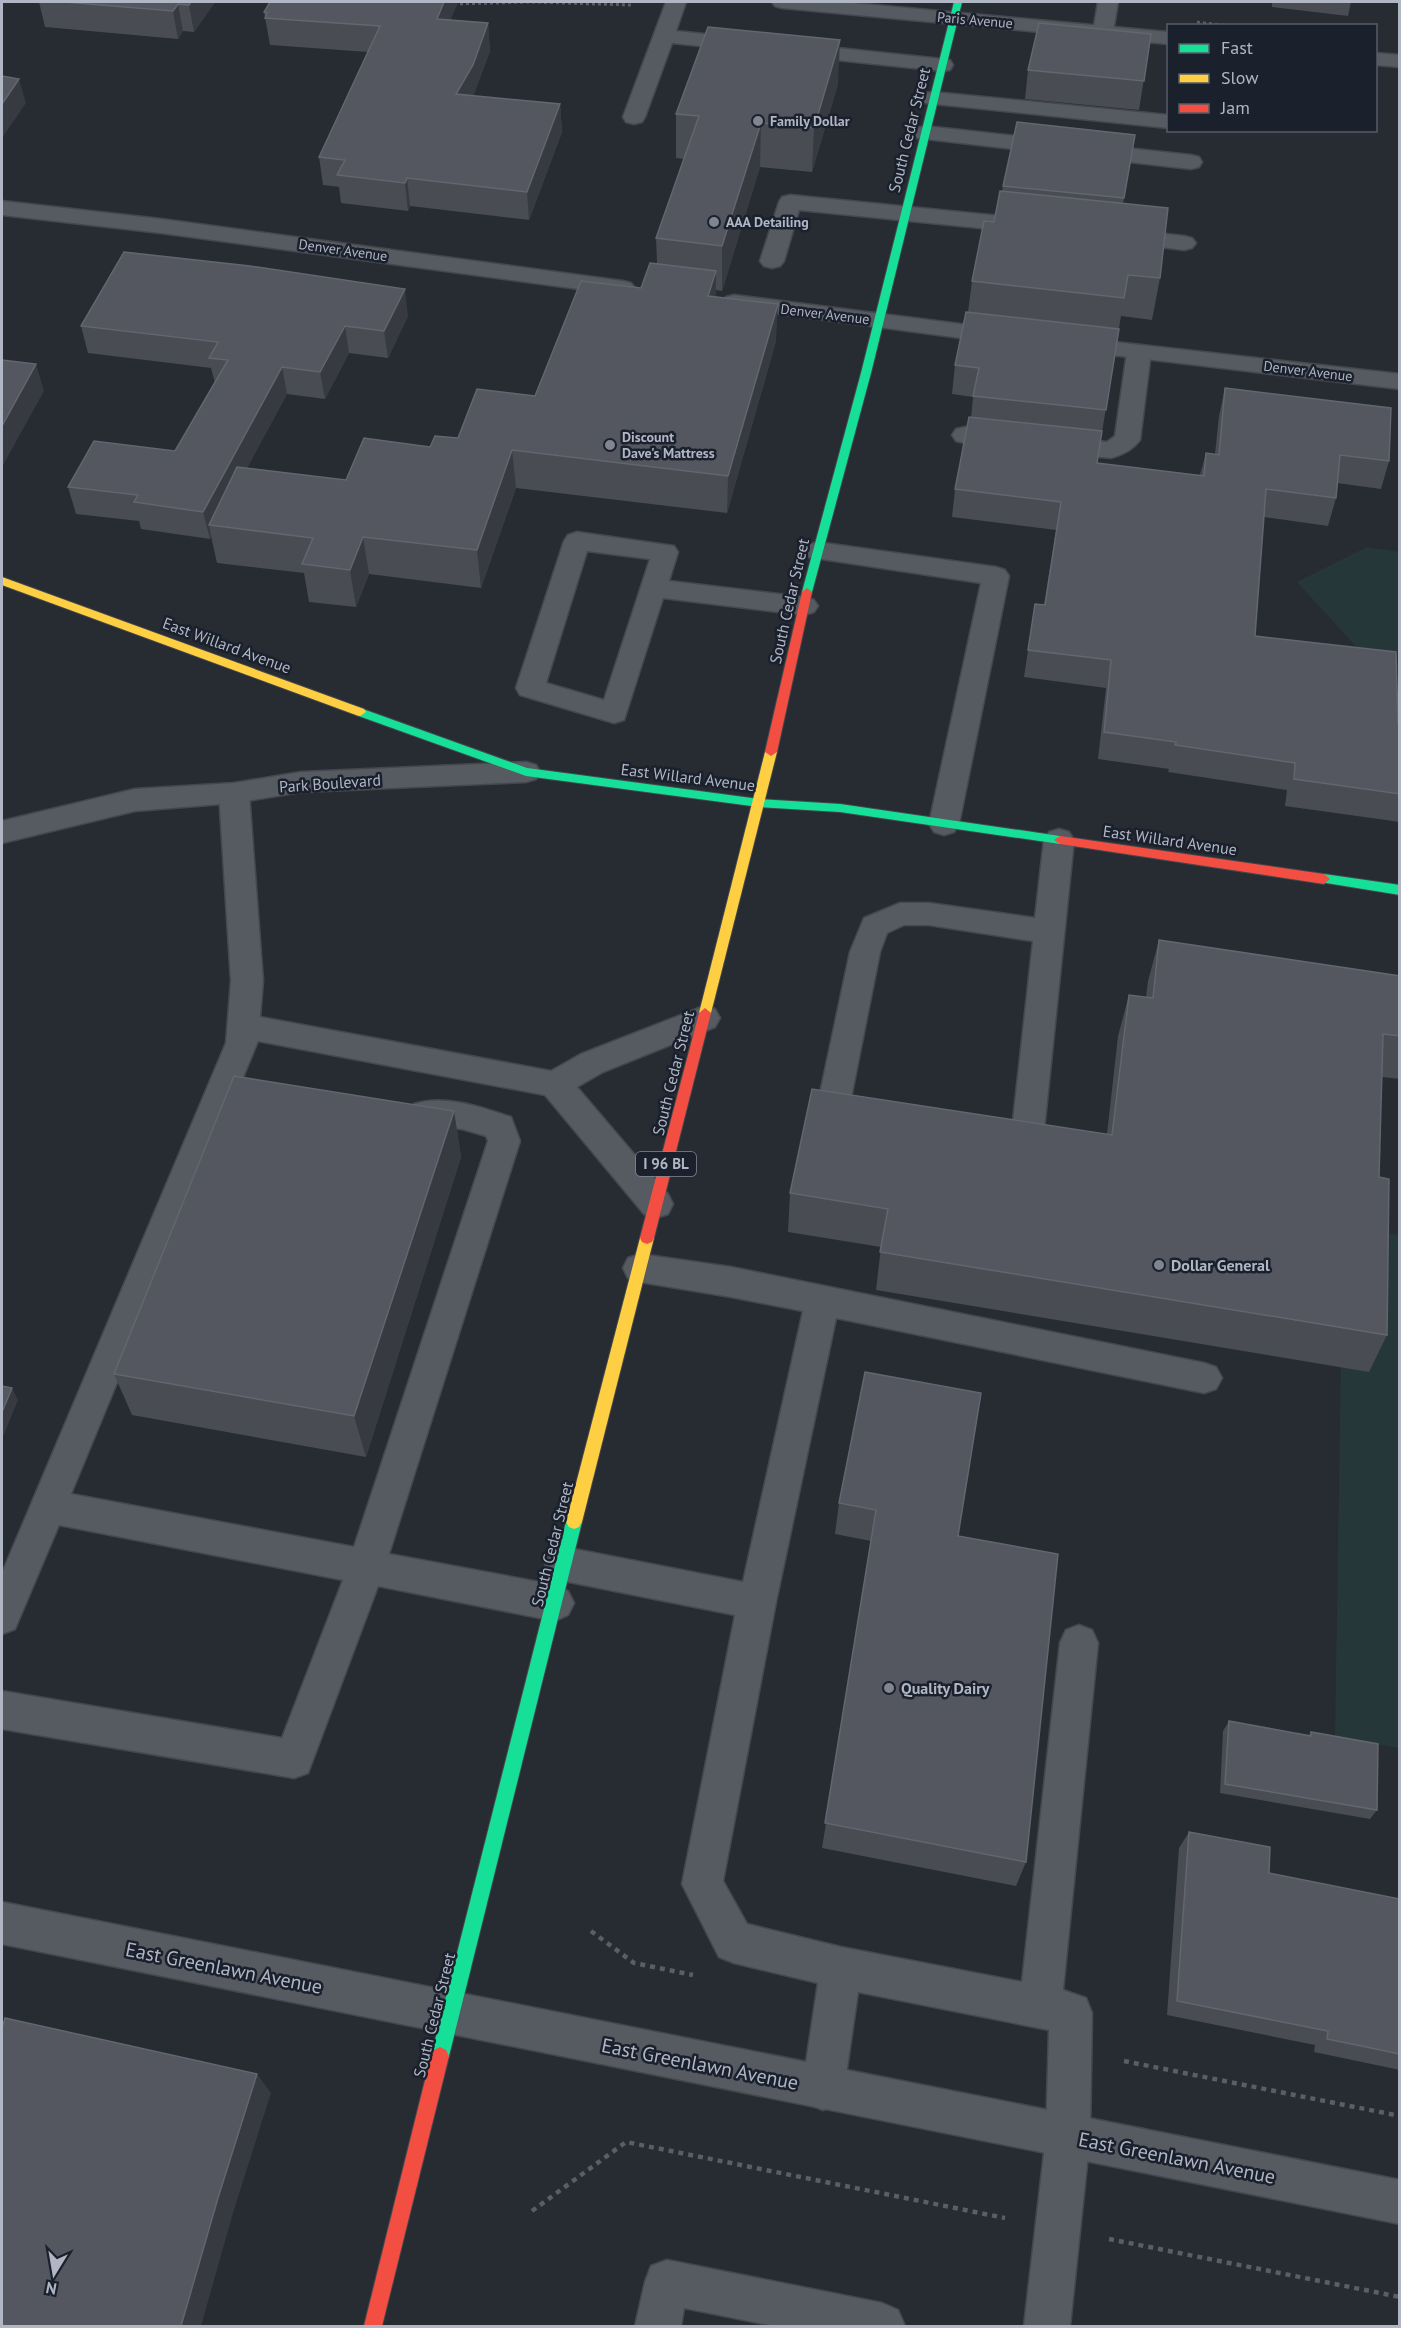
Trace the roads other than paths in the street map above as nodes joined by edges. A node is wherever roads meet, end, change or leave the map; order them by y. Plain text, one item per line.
1 (782, 2) edge
2 (1108, 2) edge
3 (675, 5) edge
4 (956, 10) edge
5 (1103, 32) junction
6 (664, 36) junction
7 (1167, 38) edge
8 (1377, 59) edge
9 (1400, 61) edge
10 (942, 65) junction
11 (933, 98) junction
12 (634, 117) dead end
13 (1167, 122) edge
14 (925, 133) junction
15 (1191, 162) dead end
16 (2, 208) edge
17 (906, 213) junction
18 (1056, 229) edge
19 (1102, 234) edge
20 (1184, 243) dead end
21 (772, 261) dead end
22 (644, 290) edge
23 (714, 300) edge
24 (878, 321) junction
25 (1139, 352) junction
26 (1400, 382) edge
27 (965, 435) edge
28 (817, 551) junction
29 (2, 581) edge
30 (653, 588) junction
31 (804, 606) junction
32 (526, 772) junction
33 (234, 793) junction
34 (759, 803) junction
35 (944, 824) junction
36 (2, 832) edge
37 (1059, 840) junction
38 (1400, 890) edge
39 (1050, 932) junction
40 (704, 1018) junction
41 (243, 1026) junction
42 (225, 1082) junction
43 (555, 1084) junction
44 (259, 1087) edge
45 (834, 1103) edge
46 (425, 1113) edge
47 (1028, 1130) edge
48 (656, 1204) junction
49 (640, 1268) junction
50 (822, 1301) junction
51 (1204, 1378) dead end
52 (48, 1506) junction
53 (564, 1564) junction
54 (367, 1566) junction
55 (757, 1602) junction
56 (555, 1603) junction
57 (2, 1616) edge
58 (1079, 1643) dead end
59 (2, 1710) edge
60 (2, 1923) edge
61 (841, 1968) junction
62 (1040, 2007) junction
63 (452, 2014) junction
64 (823, 2089) junction
65 (1068, 2136) junction
66 (1400, 2202) edge
67 (373, 2326) edge
68 (658, 2326) edge
69 (882, 2326) edge
70 (1047, 2326) edge

1 - 4 street, Paris Avenue
2 - 5 street
3 - 6 street
4 - 5 street, Paris Avenue
4 - 10 main road, South Cedar Street / I 96 BL
5 - 7 street, Paris Avenue
6 - 10 street
6 - 12 street
8 - 9 street
10 - 11 main road, South Cedar Street / I 96 BL
11 - 13 street
11 - 14 main road, South Cedar Street / I 96 BL
14 - 15 street
14 - 17 main road, South Cedar Street / I 96 BL
16 - 22 street, Denver Avenue
17 - 18 street
17 - 21 street
17 - 24 main road, South Cedar Street / I 96 BL
19 - 20 street
23 - 24 street, Denver Avenue
24 - 25 street, Denver Avenue
24 - 28 main road, South Cedar Street / I 96 BL
25 - 26 street, Denver Avenue
25 - 27 street
28 - 31 main road, South Cedar Street / I 96 BL
28 - 35 street
29 - 32 main road, East Willard Avenue
30 - 30 street
30 - 31 street
31 - 34 main road, South Cedar Street / I 96 BL
32 - 33 street, Park Boulevard
32 - 34 main road, East Willard Avenue
33 - 36 street, Park Boulevard
33 - 41 street
34 - 35 main road, East Willard Avenue
34 - 40 main road, South Cedar Street / I 96 BL
35 - 37 main road, East Willard Avenue
37 - 38 main road, East Willard Avenue
37 - 39 street
39 - 45 street
39 - 47 street
40 - 43 street
40 - 48 main road, South Cedar Street / I 96 BL
41 - 42 street
41 - 43 street
42 - 44 street
42 - 52 street
43 - 48 street
46 - 54 street
48 - 49 main road, South Cedar Street / I 96 BL
49 - 50 street
49 - 53 main road, South Cedar Street / I 96 BL
50 - 51 street
50 - 55 street
52 - 54 street
52 - 57 street
53 - 55 street
53 - 56 main road, South Cedar Street / I 96 BL
54 - 56 street
54 - 59 street
55 - 61 street
56 - 63 main road, South Cedar Street / I 96 BL
58 - 62 street
60 - 63 street, East Greenlawn Avenue
61 - 62 street
61 - 64 street
62 - 65 street
63 - 64 street, East Greenlawn Avenue
63 - 67 main road, South Cedar Street / I 96 BL
64 - 65 street, East Greenlawn Avenue
65 - 66 street, East Greenlawn Avenue
65 - 70 street
68 - 69 street

